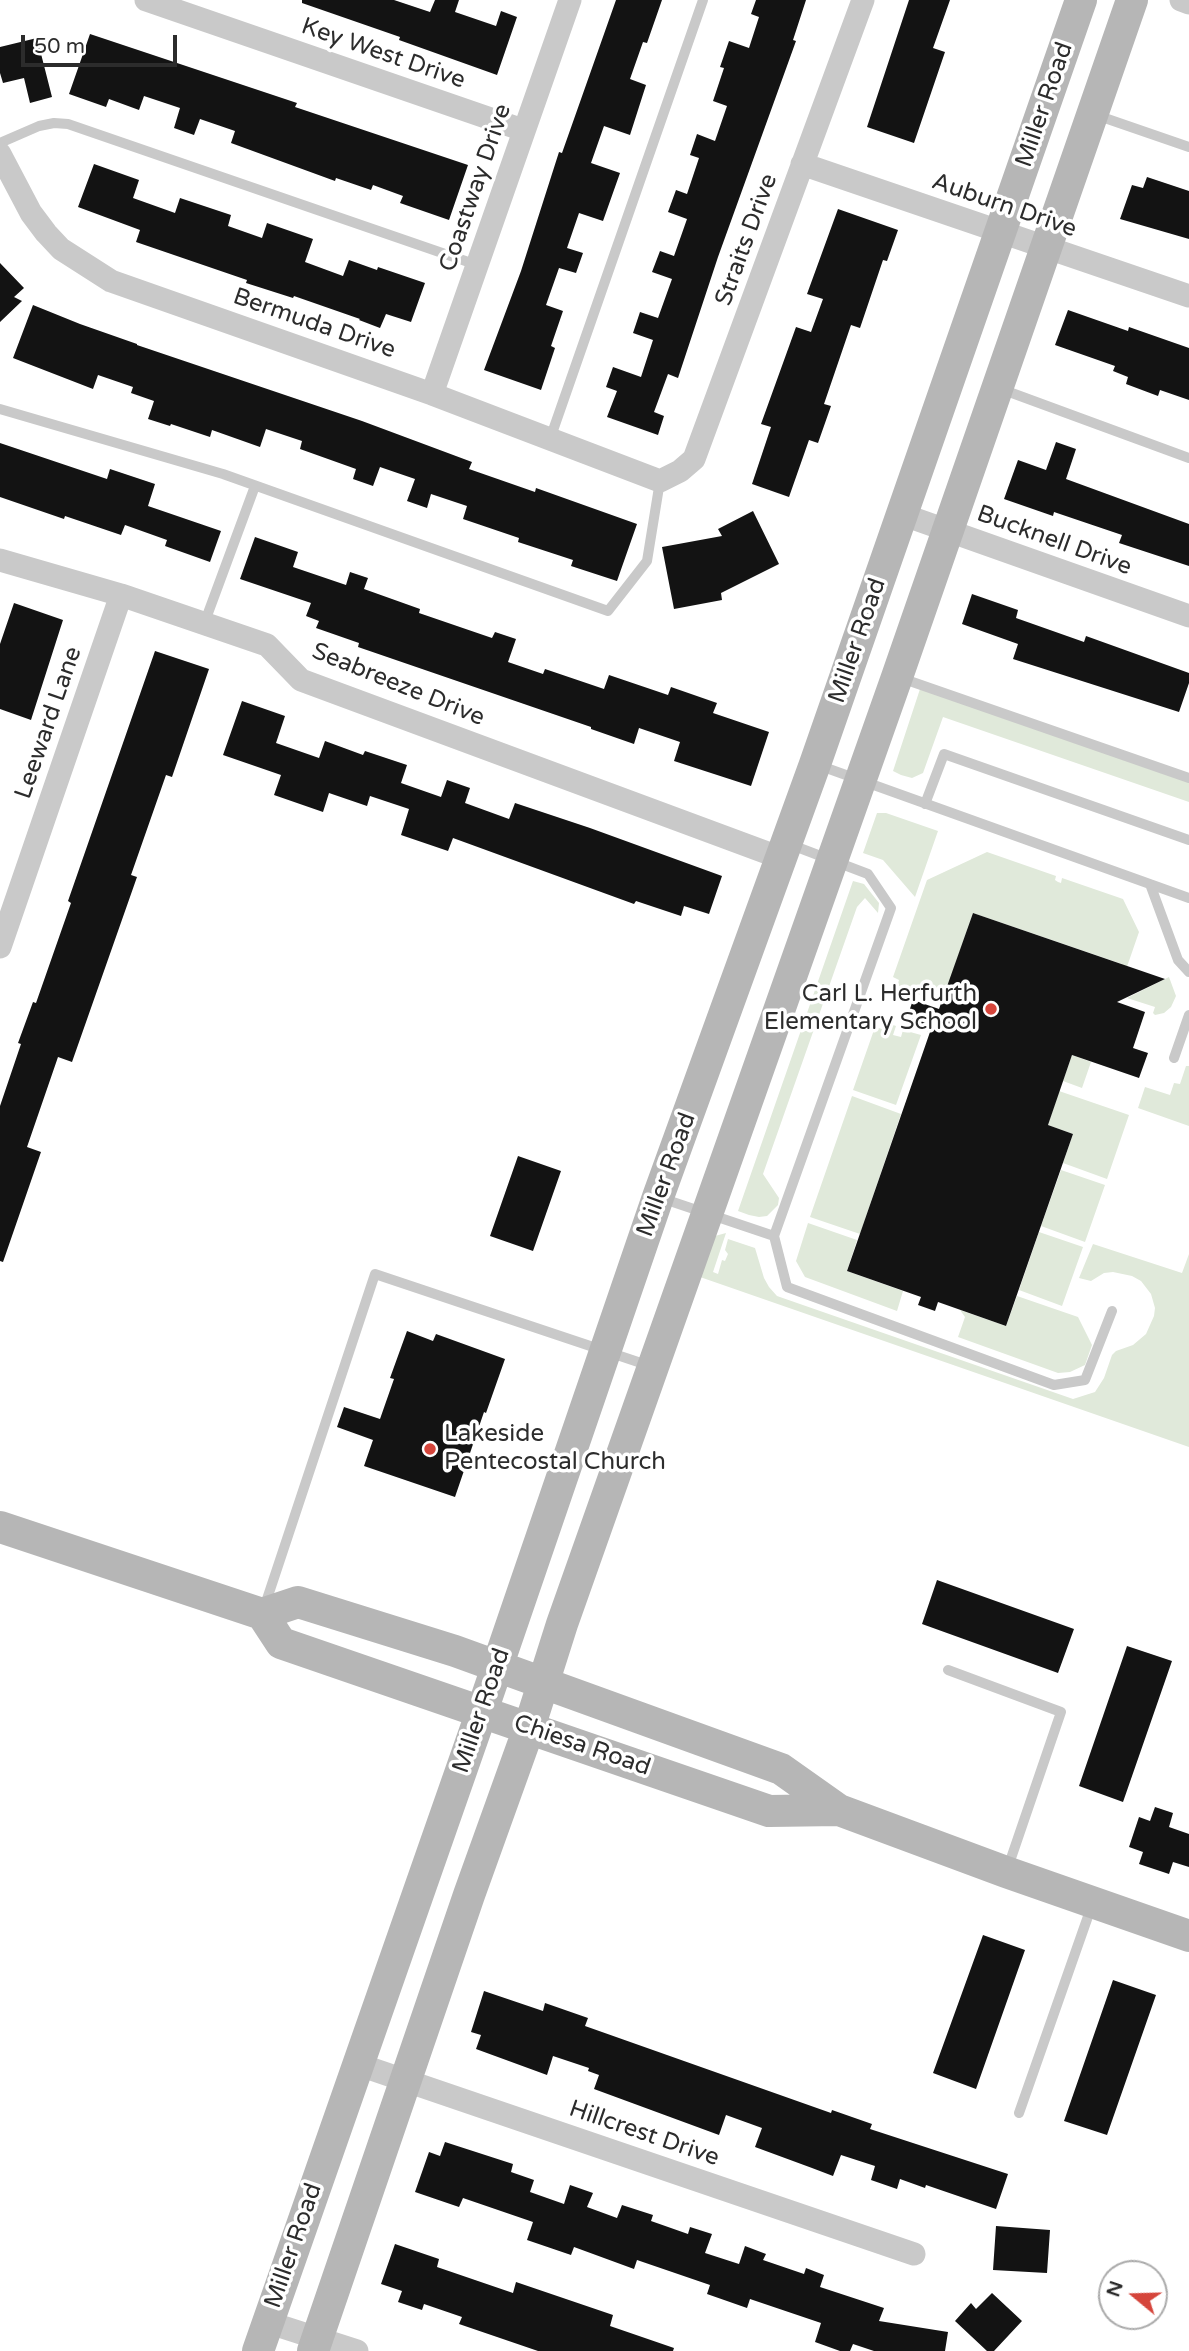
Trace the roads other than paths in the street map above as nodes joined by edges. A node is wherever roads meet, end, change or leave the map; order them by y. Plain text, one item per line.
1 (146, 0) edge
2 (569, 0) edge
3 (702, 0) edge
4 (863, 0) edge
5 (1081, 0) edge
6 (1132, 0) edge
7 (1181, 0) edge
8 (1189, 3) edge
9 (1092, 113) junction
10 (523, 130) junction
11 (0, 143) edge
12 (1189, 147) edge
13 (0, 154) edge
14 (802, 164) junction
15 (1000, 233) junction
16 (1045, 248) junction
17 (477, 265) junction
18 (1189, 296) edge
19 (997, 388) junction
20 (432, 394) junction
21 (0, 409) edge
22 (550, 439) junction
23 (1189, 458) edge
24 (660, 481) junction
25 (256, 485) junction
26 (901, 514) junction
27 (947, 531) junction
28 (0, 559) edge
29 (121, 595) junction
30 (1189, 616) edge
31 (204, 624) junction
32 (897, 677) junction
33 (815, 764) junction
34 (1189, 778) edge
35 (860, 780) junction
36 (925, 804) junction
37 (1189, 840) edge
38 (783, 850) junction
39 (832, 860) junction
40 (1150, 884) junction
41 (1189, 898) edge
42 (0, 947) edge
43 (1189, 972) edge
44 (1189, 1015) edge
45 (1174, 1058) dead end
46 (658, 1197) junction
47 (707, 1214) junction
48 (774, 1236) junction
49 (1112, 1311) dead end
50 (605, 1350) junction
51 (653, 1367) junction
52 (0, 1527) edge
53 (262, 1614) junction
54 (497, 1668) junction
55 (948, 1670) dead end
56 (544, 1684) junction
57 (482, 1711) junction
58 (529, 1728) junction
59 (839, 1810) junction
60 (1006, 1872) junction
61 (1093, 1903) junction
62 (1189, 1936) edge
63 (357, 2064) junction
64 (406, 2081) junction
65 (1019, 2113) dead end
66 (914, 2254) dead end
67 (262, 2336) edge
68 (316, 2345) edge
69 (356, 2351) edge

1 - 10 street, Key West Drive
2 - 10 street, Coastway Drive
3 - 22 lane
4 - 14 street, Straits Drive
5 - 15 main road, Miller Road
6 - 9 main road, Miller Road
7 - 8 street
9 - 12 lane
9 - 16 main road, Miller Road
10 - 17 street, Coastway Drive
11 - 17 lane
13 - 20 street, Bermuda Drive
14 - 15 street, Auburn Drive
14 - 24 street, Straits Drive
15 - 16 street, Auburn Drive
15 - 26 main road, Miller Road
16 - 18 street, Auburn Drive
16 - 19 main road, Miller Road
17 - 20 street, Coastway Drive
19 - 23 lane
19 - 27 main road, Miller Road
20 - 22 street, Bermuda Drive
21 - 25 lane
22 - 24 street, Bermuda Drive
24 - 25 lane
25 - 31 lane
26 - 27 street, Bucknell Drive
26 - 33 main road, Miller Road
27 - 30 street, Bucknell Drive
27 - 32 main road, Miller Road
28 - 29 street, Seabreeze Drive
29 - 31 street, Seabreeze Drive
29 - 42 street, Leeward Lane
31 - 38 street, Seabreeze Drive
32 - 34 lane
32 - 35 main road, Miller Road
33 - 35 lane
33 - 38 main road, Miller Road
35 - 36 lane
35 - 39 main road, Miller Road
36 - 37 lane
36 - 40 lane
38 - 39 lane
38 - 46 main road, Miller Road
39 - 47 main road, Miller Road
39 - 48 lane
40 - 41 lane
40 - 43 lane
44 - 45 lane
46 - 47 lane
46 - 50 main road, Miller Road
47 - 48 lane
47 - 51 main road, Miller Road
48 - 49 lane
50 - 51 lane
50 - 53 lane
50 - 54 main road, Miller Road
51 - 56 main road, Miller Road
52 - 53 main road
53 - 54 main road, Chiesa Road
53 - 57 main road, Chiesa Road
54 - 56 main road, Chiesa Road
54 - 57 main road, Miller Road
55 - 60 lane
56 - 58 main road, Miller Road
56 - 59 main road, Chiesa Road
57 - 58 main road, Chiesa Road
57 - 63 main road, Miller Road
58 - 59 main road, Chiesa Road
58 - 64 main road, Miller Road
59 - 60 main road, Chiesa Road
60 - 61 main road, Chiesa Road
61 - 62 main road, Chiesa Road
61 - 65 lane
63 - 64 street, Hillcrest Drive
63 - 67 main road, Miller Road
64 - 66 street, Hillcrest Drive
64 - 68 main road, Miller Road
67 - 68 street
68 - 69 street

